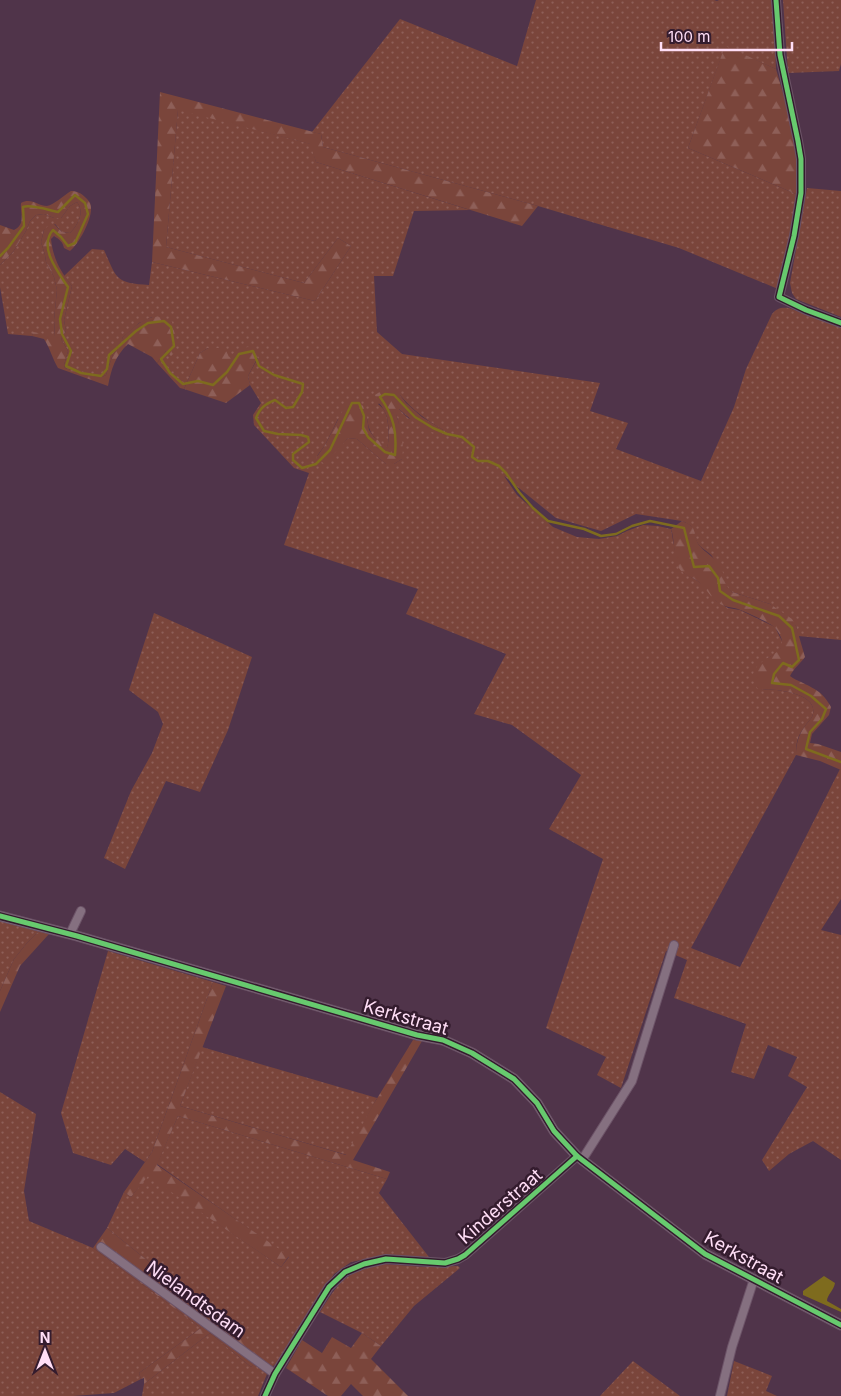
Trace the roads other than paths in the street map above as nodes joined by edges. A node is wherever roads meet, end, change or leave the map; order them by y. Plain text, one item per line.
1 (776, 0) edge
2 (841, 323) edge
3 (81, 910) dead end
4 (0, 916) edge
5 (70, 934) junction
6 (674, 945) dead end
7 (580, 1158) junction
8 (100, 1247) dead end
9 (754, 1279) junction
10 (841, 1325) edge
11 (275, 1374) junction
12 (265, 1396) edge
13 (720, 1396) edge

1 - 2 street
3 - 5 street
4 - 5 street, Kerkstraat
5 - 7 street, Kerkstraat
6 - 7 street, Kinderstraat
7 - 9 street, Kerkstraat
7 - 11 street, Kinderstraat
8 - 11 street, Nielandtsdam
9 - 10 street, Kerkstraat
9 - 13 street
11 - 12 street, Kinderstraat

